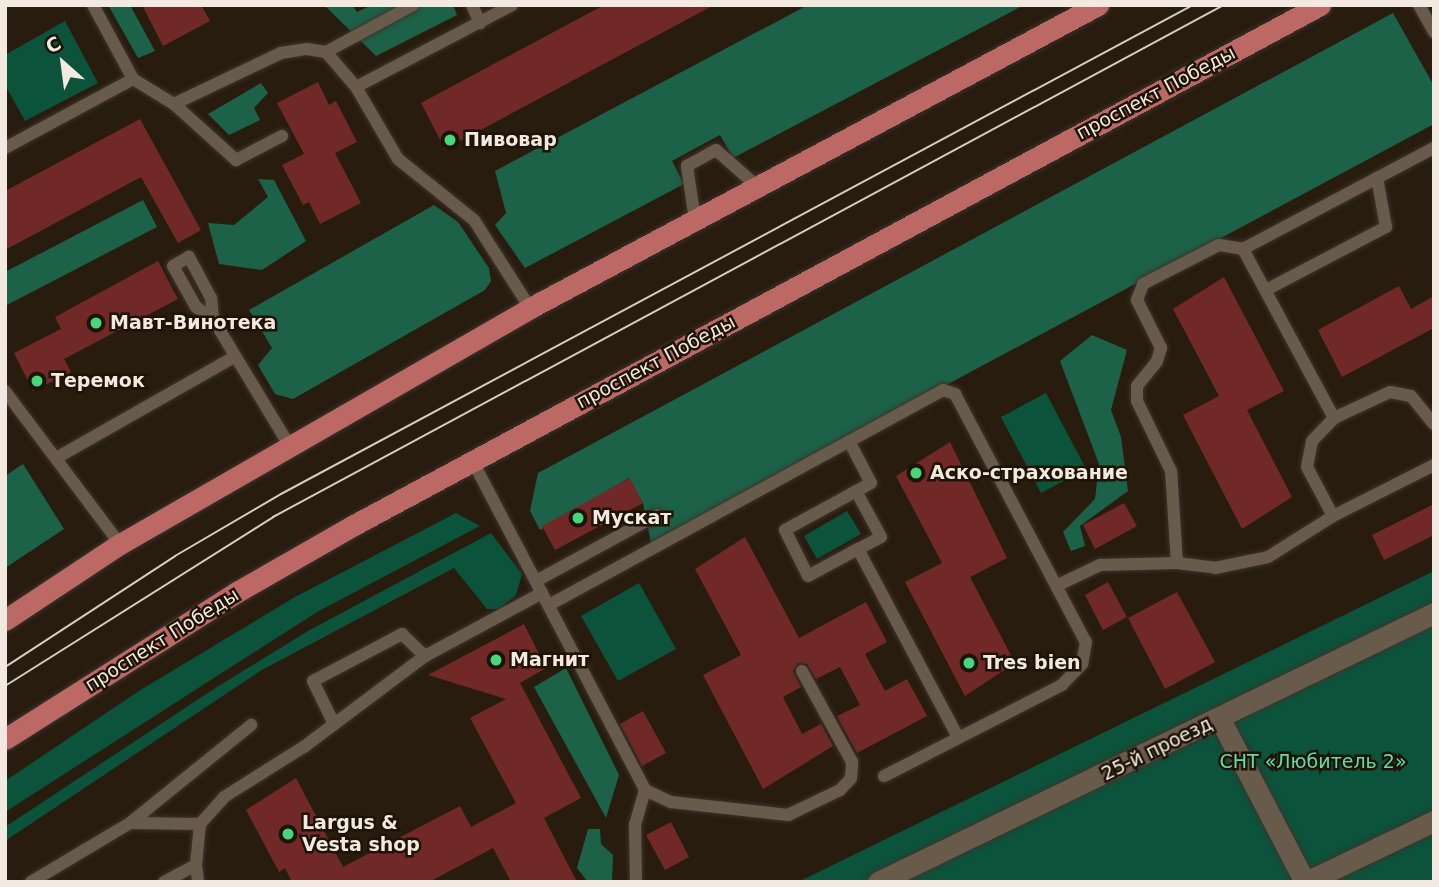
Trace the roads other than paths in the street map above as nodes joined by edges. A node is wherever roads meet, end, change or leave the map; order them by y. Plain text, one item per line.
1 (93, 5) edge
2 (413, 5) edge
3 (472, 5) edge
4 (512, 5) edge
5 (1098, 5) edge
6 (1320, 5) edge
7 (1419, 5) edge
8 (1070, 12) edge
9 (480, 23) junction
10 (1434, 32) edge
11 (326, 52) junction
12 (133, 79) junction
13 (356, 88) junction
14 (174, 104) junction
15 (282, 136) dead end
16 (5, 148) edge
17 (1434, 148) edge
18 (1377, 178) junction
19 (758, 187) junction
20 (695, 220) junction
21 (1244, 249) junction
22 (1266, 290) junction
23 (530, 307) junction
24 (213, 319) dead end
25 (234, 357) junction
26 (5, 391) edge
27 (1334, 418) junction
28 (1434, 425) edge
29 (849, 441) junction
30 (289, 445) junction
31 (58, 457) junction
32 (472, 460) junction
33 (1434, 465) edge
34 (856, 491) junction
35 (657, 515) dead end
36 (1333, 516) junction
37 (120, 544) junction
38 (858, 549) junction
39 (1177, 563) junction
40 (1058, 585) junction
41 (539, 587) junction
42 (549, 605) junction
43 (1434, 613) edge
44 (5, 620) edge
45 (425, 656) junction
46 (802, 671) dead end
47 (1220, 719) junction
48 (334, 724) junction
49 (251, 725) dead end
50 (958, 737) junction
51 (5, 740) edge
52 (884, 776) dead end
53 (645, 790) junction
54 (1434, 821) edge
55 (130, 823) junction
56 (200, 824) junction
57 (195, 865) junction
58 (31, 882) edge
59 (164, 882) edge
60 (198, 882) edge
61 (636, 882) edge
62 (878, 882) edge
63 (1306, 882) edge

1 - 12 lane
2 - 11 lane
3 - 9 lane
4 - 9 lane
5 - 8 main road
6 - 32 main road, проспект Победы
7 - 10 lane
8 - 19 main road
9 - 13 lane
11 - 13 lane
11 - 14 lane
12 - 14 lane
12 - 16 lane
13 - 23 lane
14 - 15 lane
17 - 18 lane
18 - 21 lane
18 - 22 lane
19 - 20 main road
19 - 20 lane
20 - 23 main road
21 - 22 lane
21 - 39 lane
22 - 27 lane
23 - 30 main road
24 - 25 lane
25 - 30 lane
25 - 31 lane
26 - 31 lane
27 - 28 lane
27 - 36 lane
29 - 34 lane
29 - 40 lane
29 - 42 lane
30 - 37 main road
31 - 37 lane
32 - 41 lane
32 - 51 main road, проспект Победы
33 - 36 lane
34 - 38 lane
34 - 38 lane
35 - 41 lane
36 - 39 lane
37 - 44 main road
38 - 50 lane
39 - 40 lane
40 - 50 lane
41 - 42 lane
41 - 45 lane
42 - 53 lane
43 - 47 street, 25-й проезд
45 - 48 lane
45 - 48 lane
46 - 53 lane
47 - 62 street, 25-й проезд
47 - 63 street
48 - 56 lane
49 - 55 lane
50 - 52 lane
53 - 61 lane
54 - 63 street
55 - 56 lane
55 - 58 lane
56 - 57 lane
57 - 59 lane
57 - 60 lane

